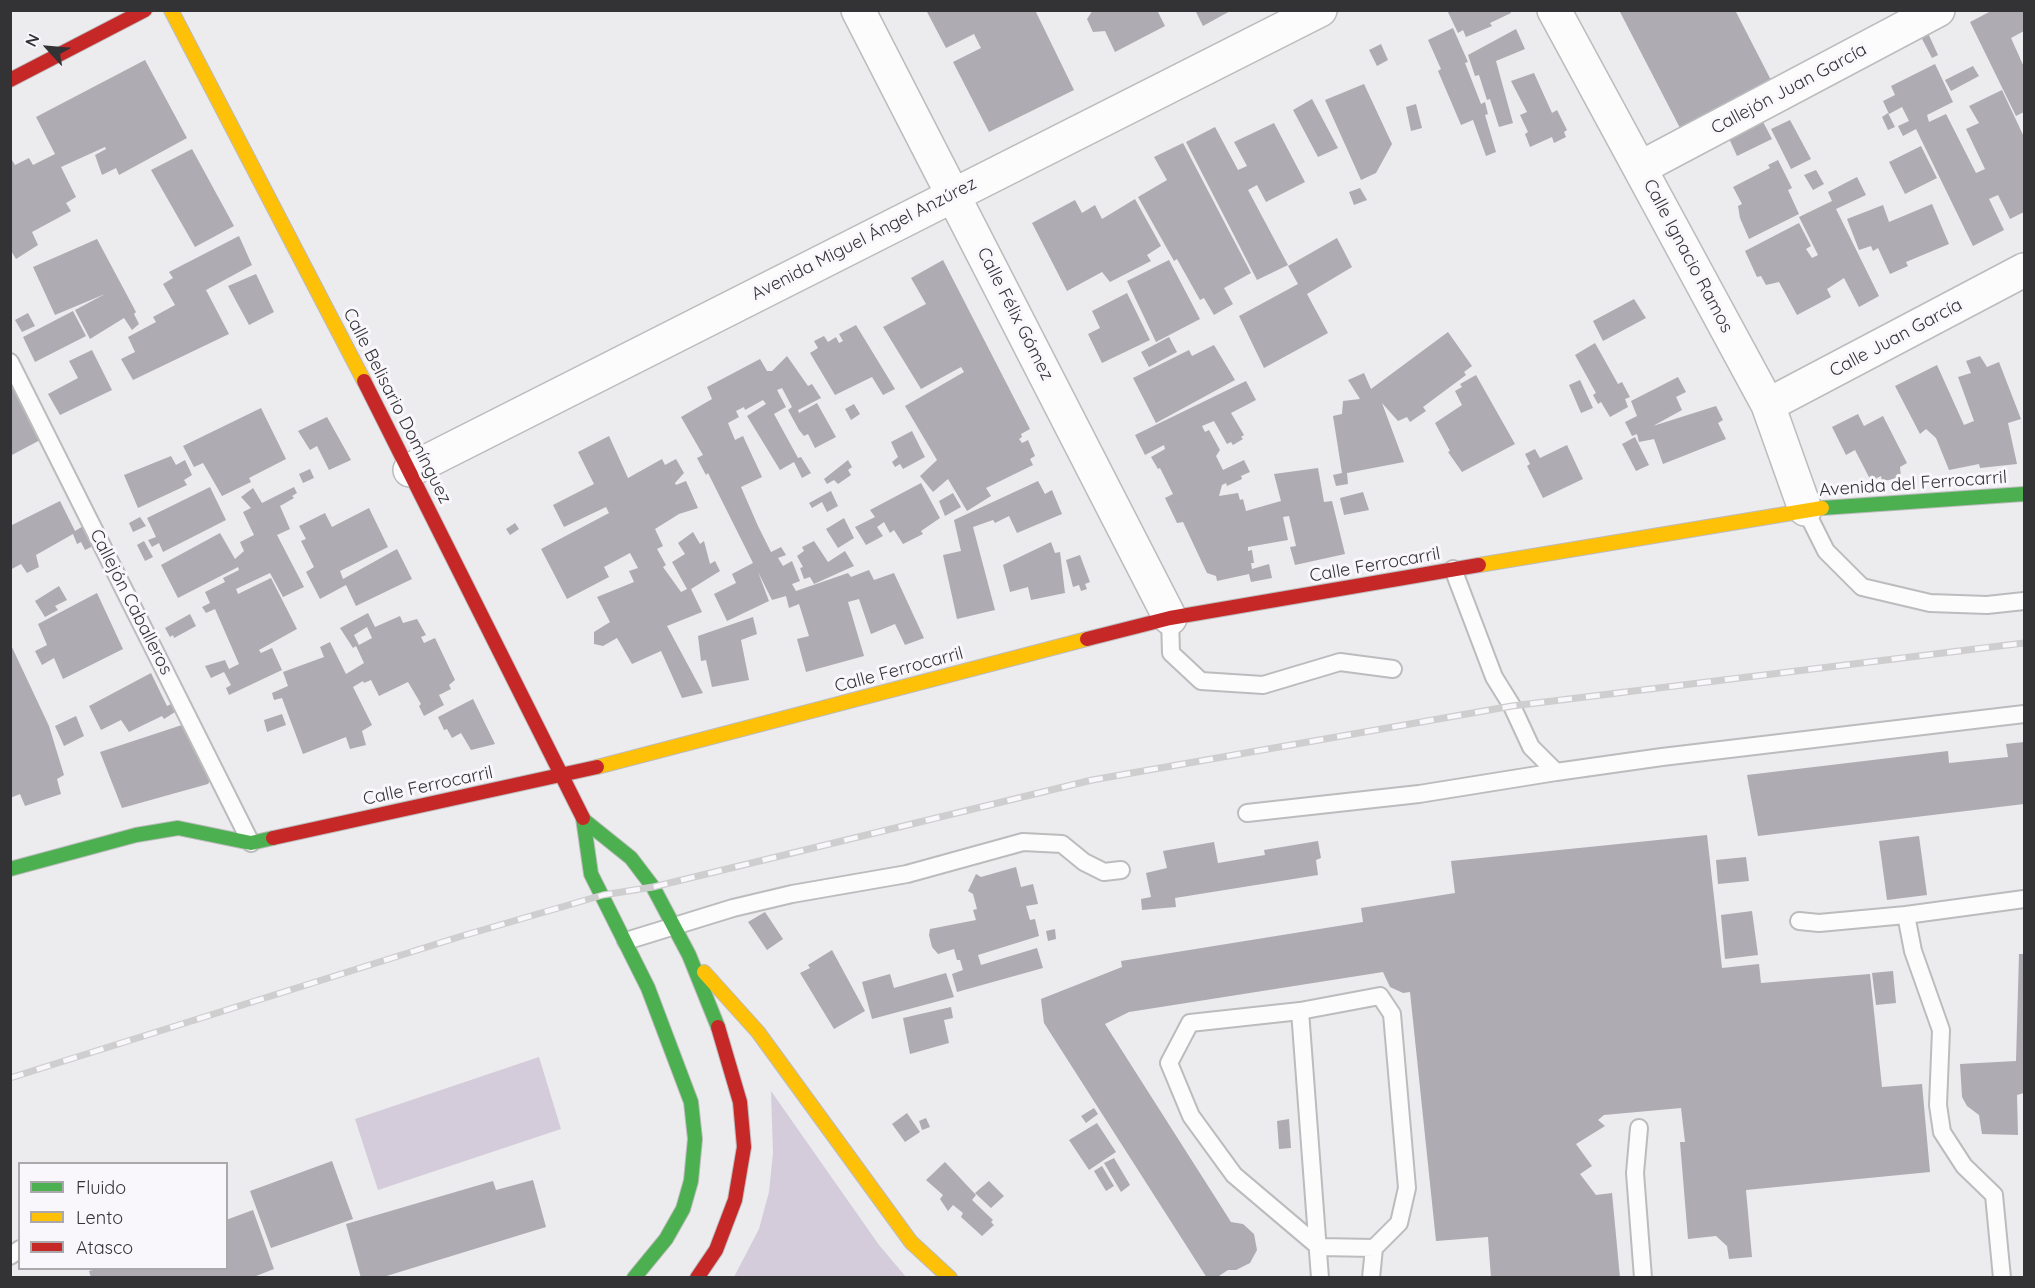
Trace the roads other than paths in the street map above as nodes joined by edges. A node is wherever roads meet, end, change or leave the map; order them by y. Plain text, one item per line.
1 (145, 10) edge
2 (171, 10) edge
3 (858, 10) edge
4 (1320, 10) edge
5 (1554, 10) edge
6 (1938, 10) edge
7 (10, 80) edge
8 (1640, 168) junction
9 (953, 193) junction
10 (2025, 270) edge
11 (10, 362) edge
12 (1768, 405) junction
13 (410, 470) junction
14 (2025, 494) edge
15 (1805, 509) junction
16 (1453, 569) junction
17 (2025, 601) edge
18 (1170, 618) junction
19 (1393, 669) dead end
20 (2025, 714) edge
21 (1556, 772) junction
22 (562, 776) junction
23 (1247, 813) dead end
24 (585, 821) junction
25 (251, 843) junction
26 (10, 869) edge
27 (1121, 870) dead end
28 (2025, 898) edge
29 (1906, 915) junction
30 (1799, 921) dead end
31 (674, 924) junction
32 (626, 941) junction
33 (689, 955) junction
34 (1300, 1011) junction
35 (1639, 1128) dead end
36 (1319, 1247) junction
37 (1374, 1248) junction
38 (634, 1278) edge
39 (697, 1278) edge
40 (951, 1278) edge
41 (1320, 1278) edge
42 (1371, 1278) edge
43 (1643, 1278) edge
44 (2002, 1278) edge

1 - 7 street
2 - 13 street, Calle Belisario Domínguez
3 - 9 street, Calle Félix Gómez
4 - 9 street, Avenida Miguel Ángel Anzúrez
5 - 8 street, Calle Ignacio Ramos
6 - 8 street, Callejón Juan García
8 - 12 street, Calle Ignacio Ramos
9 - 13 street, Avenida Miguel Ángel Anzúrez
9 - 18 street, Calle Félix Gómez
10 - 12 street, Calle Juan García
11 - 25 lane, Callejón Caballeros
12 - 15 street, Calle Ignacio Ramos
13 - 22 street, Calle Belisario Domínguez
14 - 15 street, Avenida del Ferrocarril
15 - 16 street, Calle Ferrocarril
15 - 17 lane
16 - 18 street, Calle Ferrocarril
16 - 21 lane
18 - 19 lane
18 - 22 street, Calle Ferrocarril
20 - 21 lane
21 - 23 lane
22 - 24 street, Calle Belisario Domínguez
22 - 25 street, Calle Ferrocarril
24 - 31 street
24 - 32 street
25 - 26 street, Calle Ferrocarril
27 - 31 lane
28 - 29 lane
29 - 30 lane
29 - 44 lane
31 - 32 lane
31 - 33 street
32 - 38 street
33 - 39 street
33 - 40 street
34 - 36 lane
34 - 36 lane
34 - 37 lane
35 - 43 lane
36 - 37 lane
36 - 41 lane
37 - 42 lane

